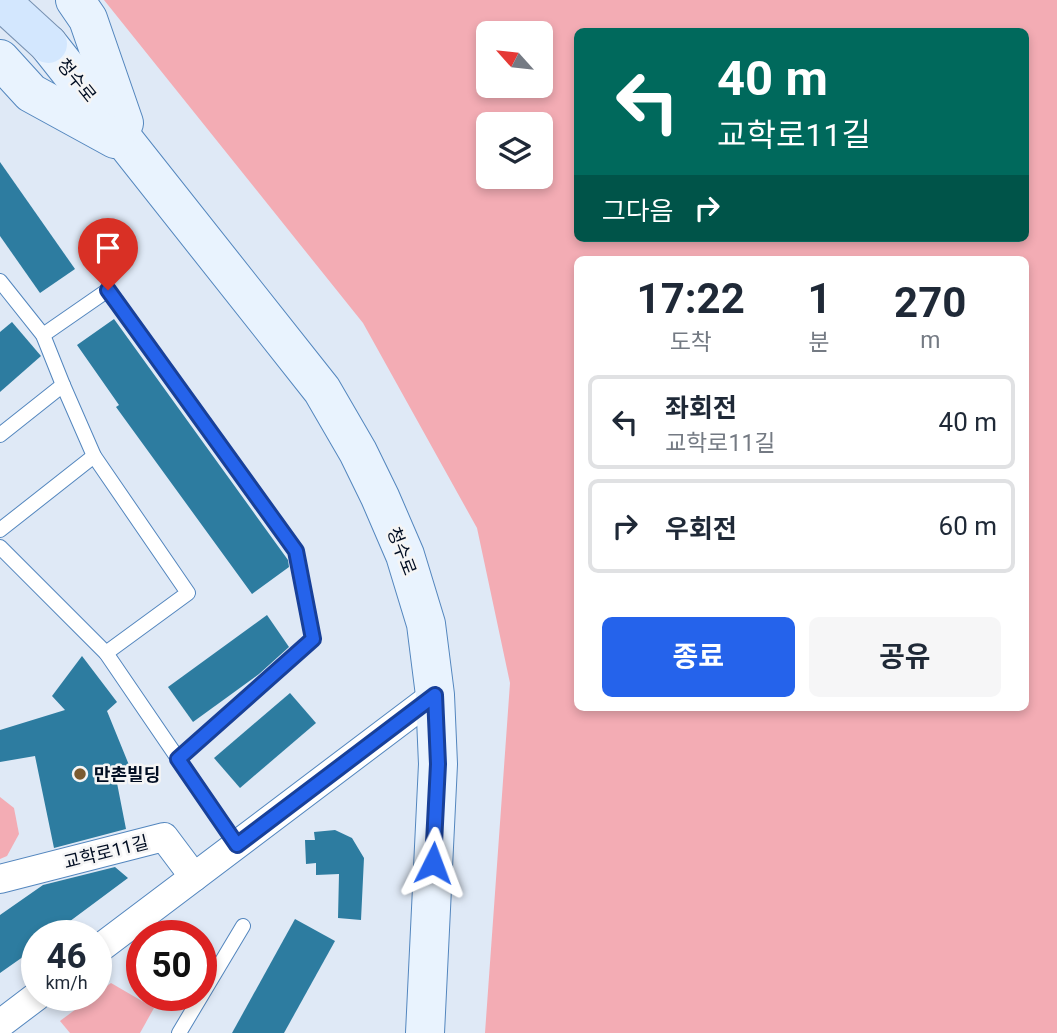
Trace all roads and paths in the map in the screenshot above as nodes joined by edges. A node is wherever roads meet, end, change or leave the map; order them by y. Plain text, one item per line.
1 (0, 0) edge
2 (23, 0) edge
3 (75, 0) edge
4 (48, 44) junction
5 (0, 59) edge
6 (133, 149) junction
7 (0, 281) edge
8 (43, 335) junction
9 (63, 385) junction
10 (0, 435) edge
11 (94, 456) junction
12 (0, 530) edge
13 (0, 547) edge
14 (106, 653) junction
15 (435, 695) junction
16 (178, 759) junction
17 (237, 845) junction
18 (194, 877) junction
19 (0, 879) edge
20 (243, 926) dead end
21 (112, 939) edge
22 (21, 1008) edge
23 (0, 1024) edge
24 (180, 1033) edge
25 (425, 1033) edge

1 - 4 main road
2 - 4 main road
3 - 6 main road
4 - 6 main road, 청수로
5 - 6 main road, 청수로
6 - 15 main road, 청수로
7 - 8 lane
8 - 9 lane
8 - 16 lane
9 - 10 lane
9 - 11 lane
11 - 12 lane
11 - 14 lane
13 - 14 lane
14 - 16 lane
15 - 17 street
15 - 25 main road, 청수로
16 - 17 lane
17 - 18 street
18 - 19 street, 교학로11길
18 - 21 street
20 - 24 lane
22 - 23 street

